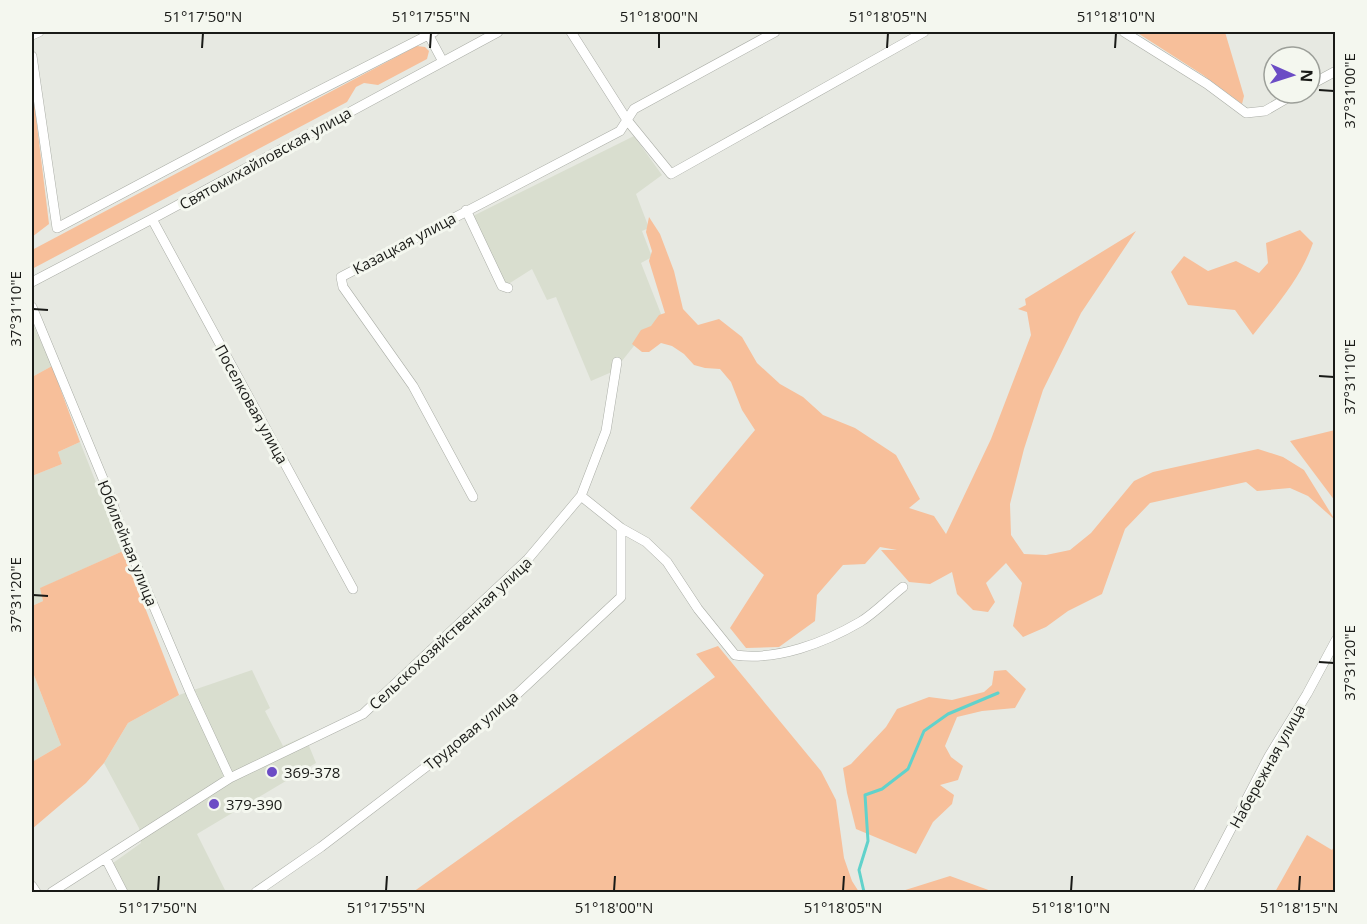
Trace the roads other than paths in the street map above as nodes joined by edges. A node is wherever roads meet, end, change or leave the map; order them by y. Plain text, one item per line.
1 (39, 32) edge
2 (430, 32) edge
3 (498, 32) edge
4 (571, 32) edge
5 (776, 32) edge
6 (924, 32) edge
7 (1125, 32) edge
8 (32, 35) edge
9 (32, 56) edge
10 (442, 60) junction
11 (1275, 105) edge
12 (627, 120) junction
13 (466, 210) junction
14 (152, 219) junction
15 (32, 282) edge
16 (508, 288) dead end
17 (32, 307) edge
18 (617, 362) dead end
19 (581, 496) junction
20 (473, 497) dead end
21 (621, 528) junction
22 (903, 587) dead end
23 (353, 589) dead end
24 (1335, 640) edge
25 (230, 778) junction
26 (106, 859) junction
27 (32, 886) edge
28 (36, 892) edge
29 (52, 892) edge
30 (123, 892) edge
31 (256, 892) edge
32 (1198, 892) edge

1 - 8 street
2 - 9 street
2 - 10 street
3 - 10 street, Святомихайловская улица
4 - 12 street
5 - 12 street, Казацкая улица
6 - 12 street
7 - 11 street
10 - 14 street, Святомихайловская улица
12 - 13 street, Казацкая улица
13 - 16 street
13 - 20 street, Казацкая улица
14 - 15 street, Святомихайловская улица
14 - 23 street, Поселковая улица
17 - 25 street, Юбилейная улица
18 - 19 street, Сельскохозяйственная улица
19 - 21 street
19 - 25 street, Сельскохозяйственная улица
21 - 22 street
21 - 31 street, Трудовая улица
24 - 32 street, Набережная улица
25 - 26 street, Сельскохозяйственная улица
26 - 29 street, Сельскохозяйственная улица
26 - 30 street
27 - 28 street

